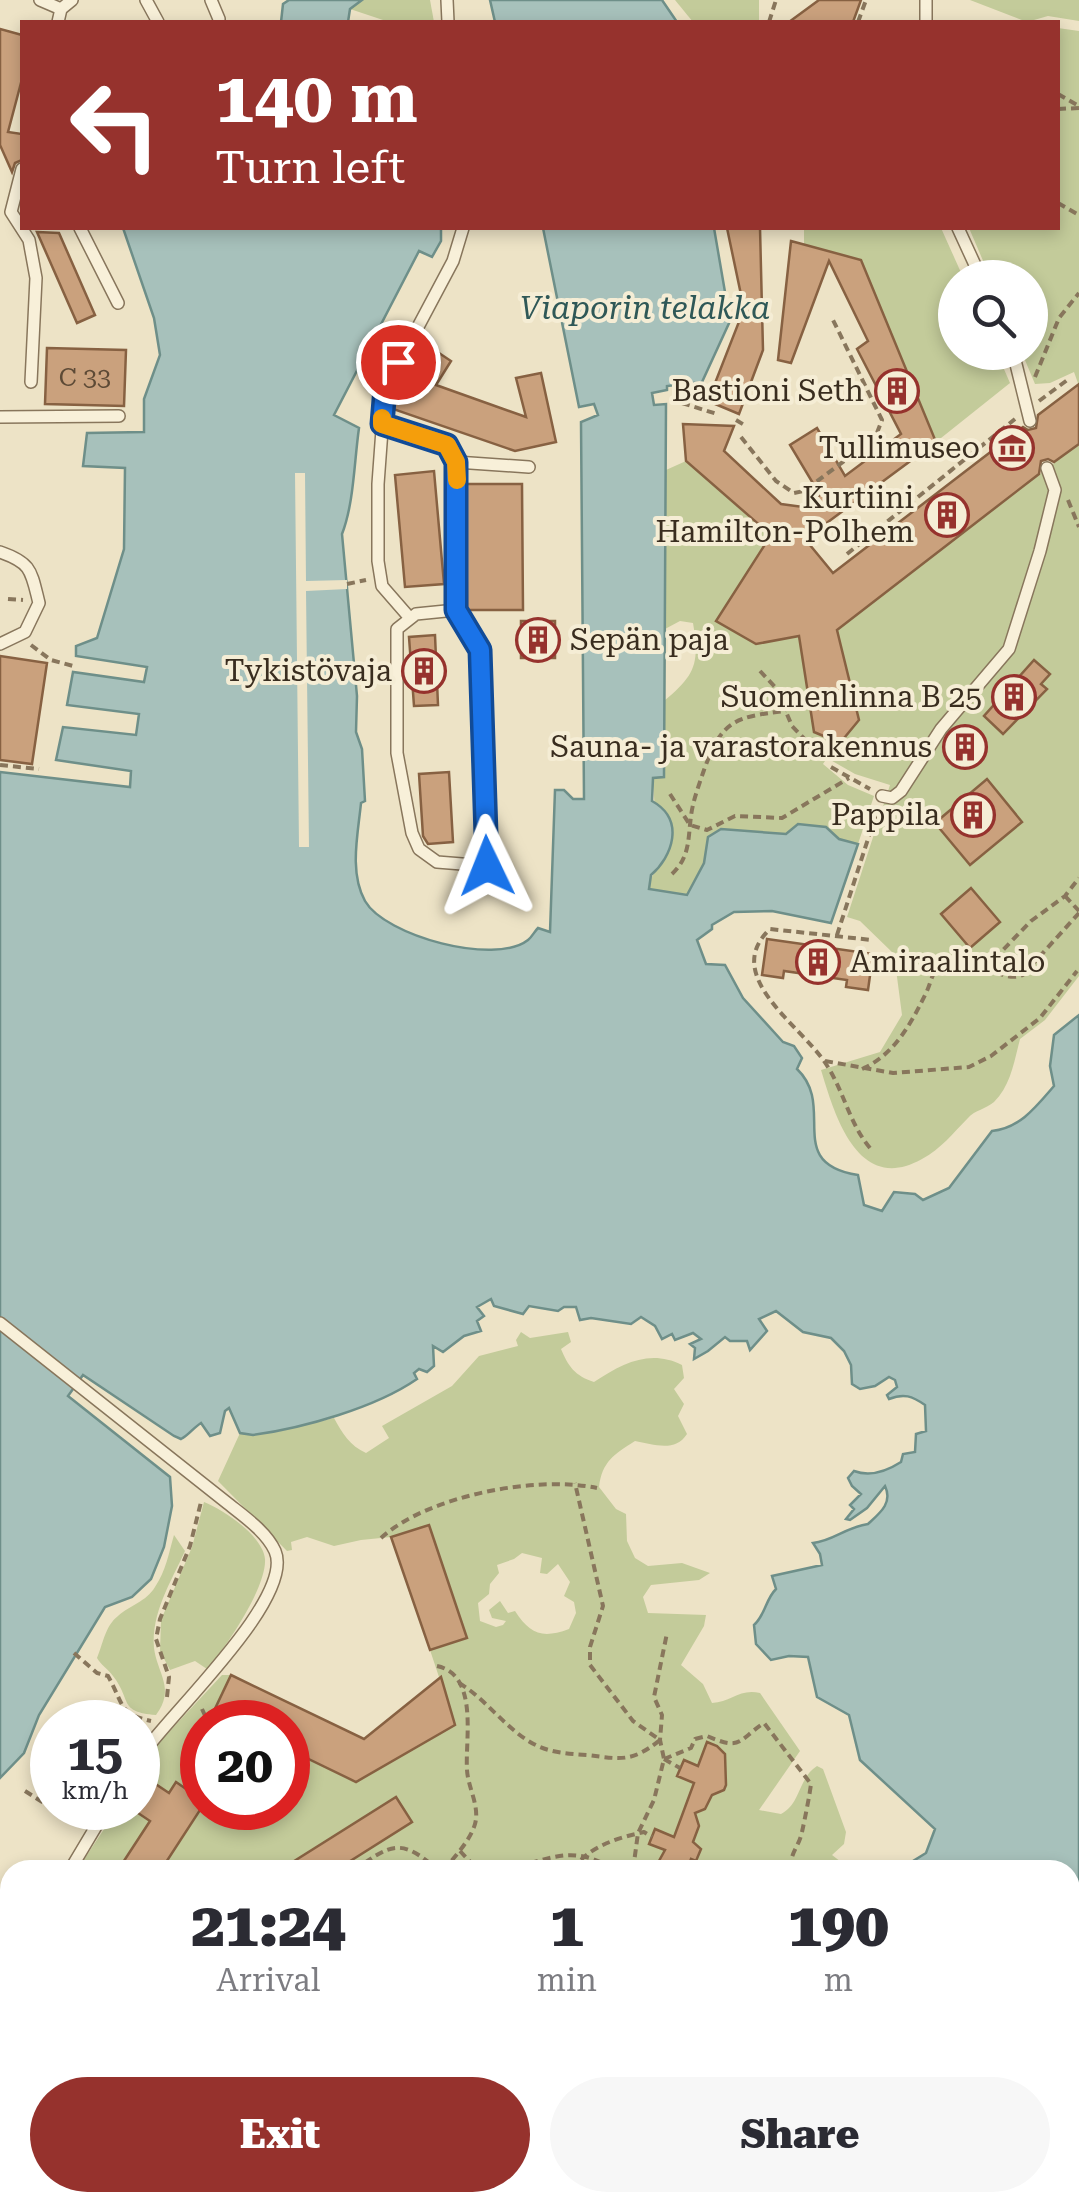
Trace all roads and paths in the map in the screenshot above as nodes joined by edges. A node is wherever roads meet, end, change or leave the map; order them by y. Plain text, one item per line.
1 (40, 0) edge
2 (72, 0) edge
3 (211, 0) edge
4 (61, 9) junction
5 (219, 19) dead end
6 (58, 20) edge
7 (20, 177) edge
8 (20, 226) edge
9 (23, 230) edge
10 (81, 230) edge
11 (462, 230) edge
12 (959, 230) edge
13 (973, 260) edge
14 (1079, 293) edge
15 (118, 304) dead end
16 (833, 320) dead end
17 (1018, 370) edge
18 (1070, 378) dead end
19 (31, 382) dead end
20 (682, 403) dead end
21 (1027, 410) junction
22 (717, 414) dead end
23 (119, 416) dead end
24 (0, 418) edge
25 (736, 420) dead end
26 (382, 424) junction
27 (746, 426) dead end
28 (741, 437) dead end
29 (456, 462) junction
30 (529, 467) dead end
31 (1047, 468) dead end
32 (1079, 496) edge
33 (1079, 527) edge
34 (0, 552) edge
35 (847, 554) dead end
36 (8, 598) dead end
37 (20, 600) dead end
38 (456, 610) junction
39 (409, 617) junction
40 (20, 635) junction
41 (0, 644) edge
42 (74, 666) dead end
43 (760, 671) dead end
44 (786, 711) junction
45 (818, 753) dead end
46 (0, 766) edge
47 (832, 766) dead end
48 (39, 770) dead end
49 (849, 778) junction
50 (670, 794) dead end
51 (882, 796) junction
52 (690, 825) junction
53 (672, 874) dead end
54 (1079, 878) edge
55 (1065, 896) junction
56 (1079, 912) edge
57 (837, 937) junction
58 (872, 940) dead end
59 (977, 958) junction
60 (1076, 971) dead end
61 (824, 1060) junction
62 (862, 1069) junction
63 (870, 1148) dead end
64 (0, 1322) edge
65 (575, 1484) junction
66 (206, 1486) junction
67 (597, 1488) dead end
68 (381, 1538) dead end
69 (667, 1633) dead end
70 (74, 1653) dead end
71 (437, 1666) dead end
72 (459, 1683) junction
73 (161, 1728) junction
74 (660, 1740) junction
75 (664, 1759) junction
76 (680, 1768) dead end
77 (25, 1792) dead end
78 (93, 1832) joint
79 (638, 1833) junction
80 (652, 1836) dead end
81 (460, 1851) junction
82 (582, 1854) junction
83 (76, 1860) edge
84 (368, 1860) edge
85 (426, 1860) edge
86 (452, 1860) edge
87 (468, 1860) edge
88 (540, 1860) edge
89 (579, 1860) edge
90 (594, 1860) edge
91 (634, 1860) edge
92 (791, 1860) edge

1 - 4 lane
2 - 4 lane
3 - 5 lane
4 - 6 lane
7 - 8 lane
9 - 19 lane
10 - 15 lane
11 - 26 lane
12 - 13 lane
14 - 21 path
16 - 28 path
17 - 21 lane
18 - 21 path
20 - 22 path
21 - 35 path
23 - 24 lane
25 - 27 path
26 - 29 lane
26 - 39 lane
29 - 30 lane
29 - 38 lane
31 - 51 lane
32 - 33 path
34 - 40 lane
36 - 37 path
38 - 39 lane
38 - 39 lane
40 - 41 lane
40 - 42 path
43 - 44 path
44 - 45 path
44 - 52 path
46 - 48 path
47 - 49 path
49 - 51 path
49 - 52 path
50 - 52 path
51 - 57 path
52 - 53 path
54 - 55 path
55 - 56 path
55 - 59 path
56 - 59 path
57 - 58 path
57 - 61 path
59 - 62 path
60 - 62 path
61 - 62 path
61 - 63 path
64 - 66 lane
65 - 67 path
65 - 68 path
65 - 74 path
66 - 73 path
66 - 73 lane
69 - 74 path
70 - 73 path
71 - 72 path
72 - 74 path
72 - 81 path
74 - 75 path
75 - 76 path
75 - 79 path
75 - 92 path
77 - 78 path
78 - 83 lane
79 - 80 path
79 - 82 path
79 - 91 path
81 - 86 path
81 - 87 path
82 - 88 path
82 - 89 path
82 - 90 path
84 - 85 path

